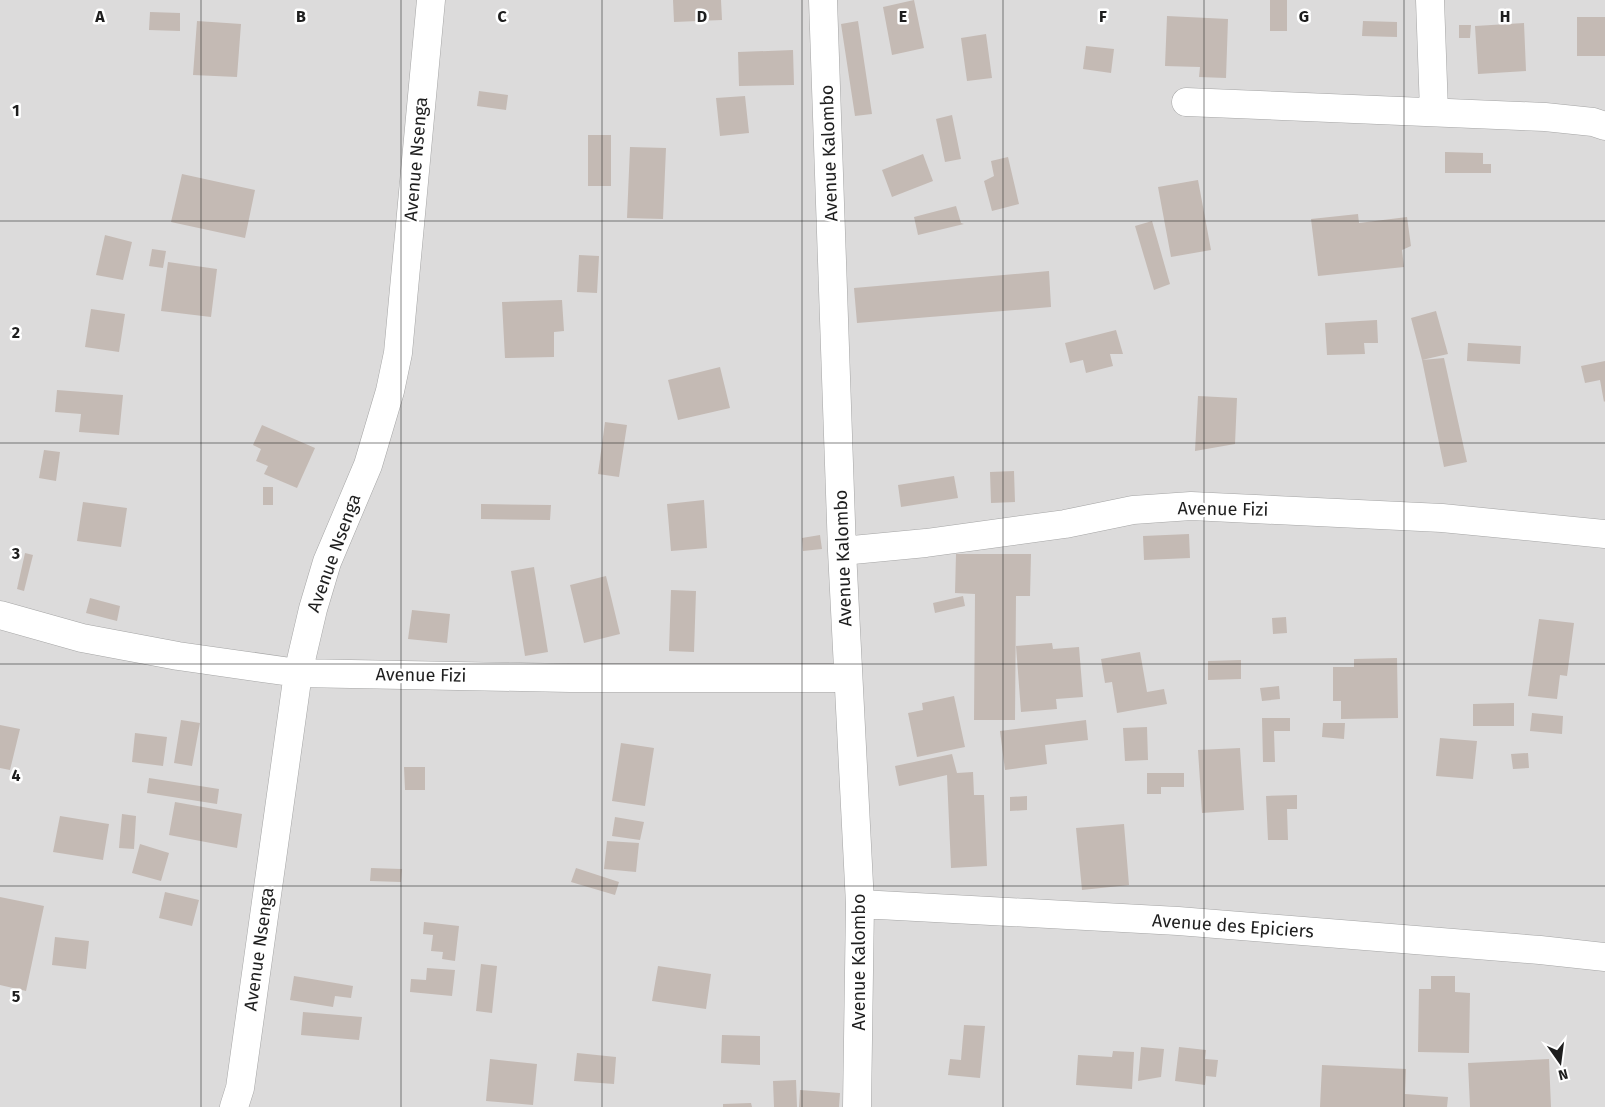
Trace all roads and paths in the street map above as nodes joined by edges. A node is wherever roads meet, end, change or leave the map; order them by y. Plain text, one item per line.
1 (431, 0) edge
2 (1430, 0) edge
3 (824, 3) edge
4 (1186, 102) dead end
5 (1434, 111) junction
6 (1605, 126) edge
7 (1605, 534) edge
8 (842, 551) junction
9 (0, 615) edge
10 (298, 673) junction
11 (848, 678) junction
12 (860, 904) junction
13 (1605, 958) edge
14 (234, 1107) edge
15 (857, 1107) edge

1 - 10 street, Avenue Nsenga
2 - 5 street
3 - 8 street, Avenue Kalombo
4 - 5 street
5 - 6 street
7 - 8 street, Avenue Fizi
8 - 11 street, Avenue Kalombo
9 - 10 street, Avenue Fizi
10 - 11 street, Avenue Fizi
10 - 14 street, Avenue Nsenga
11 - 12 street, Avenue Kalombo
12 - 13 street, Avenue des Epiciers
12 - 15 street, Avenue Kalombo

